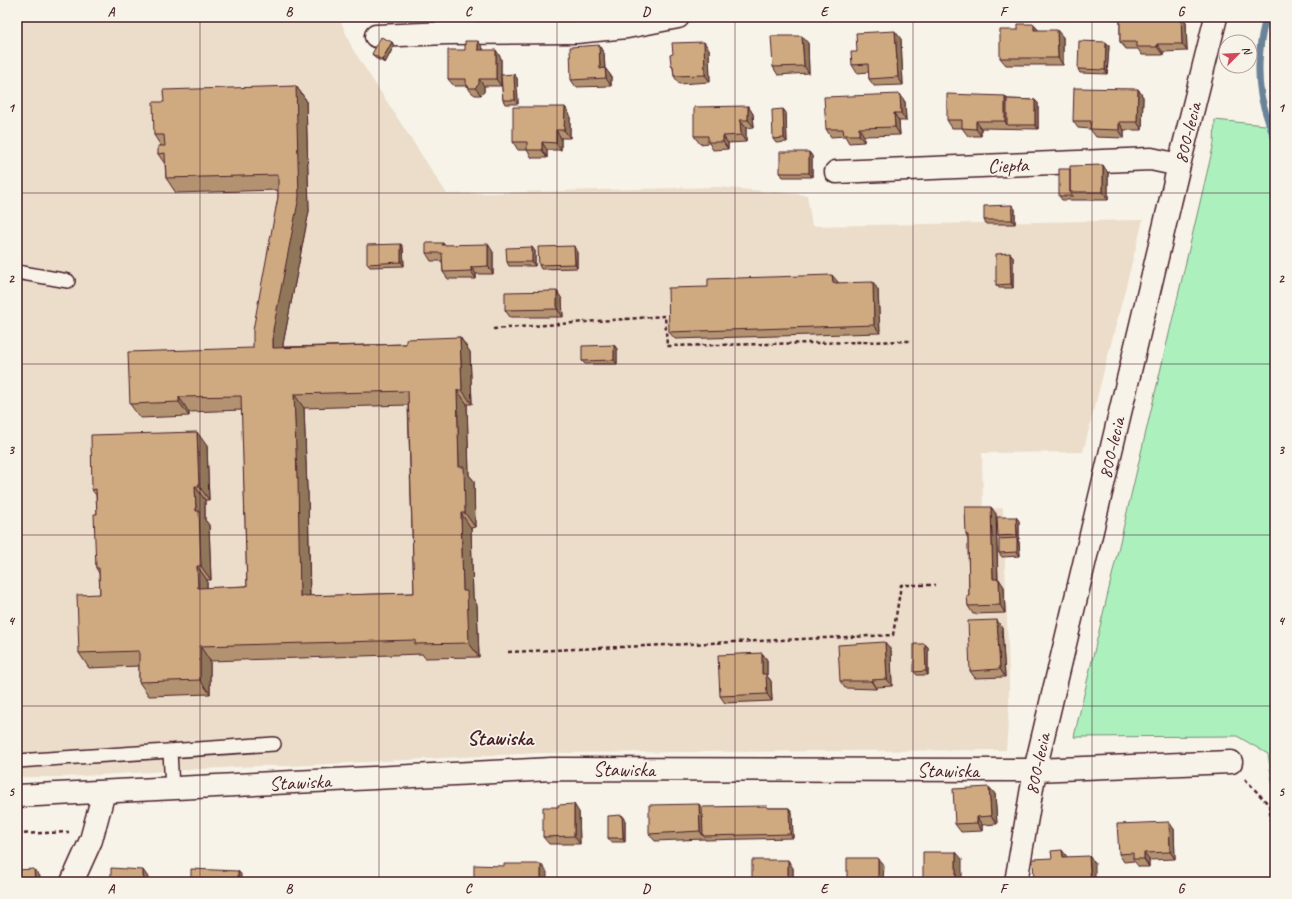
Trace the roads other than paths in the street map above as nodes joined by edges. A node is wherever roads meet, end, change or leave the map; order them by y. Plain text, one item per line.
1 (678, 17) edge
2 (1216, 17) edge
3 (376, 36) dead end
4 (1179, 164) junction
5 (836, 172) dead end
6 (17, 272) edge
7 (68, 281) dead end
8 (274, 744) dead end
9 (170, 751) junction
10 (17, 761) edge
11 (1231, 762) road end
12 (1035, 770) junction
13 (172, 789) junction
14 (104, 792) junction
15 (17, 796) edge
16 (72, 882) edge
17 (1016, 882) edge

1 - 3 street
2 - 4 street, 800-lecia
4 - 5 street, Ciepła
4 - 12 street, 800-lecia
6 - 7 lane
8 - 9 lane
9 - 10 lane
9 - 13 lane
11 - 12 street, Stawiska
12 - 13 street, Stawiska
12 - 17 street, 800-lecia
13 - 14 street, Stawiska
14 - 15 street, Stawiska
14 - 16 street

